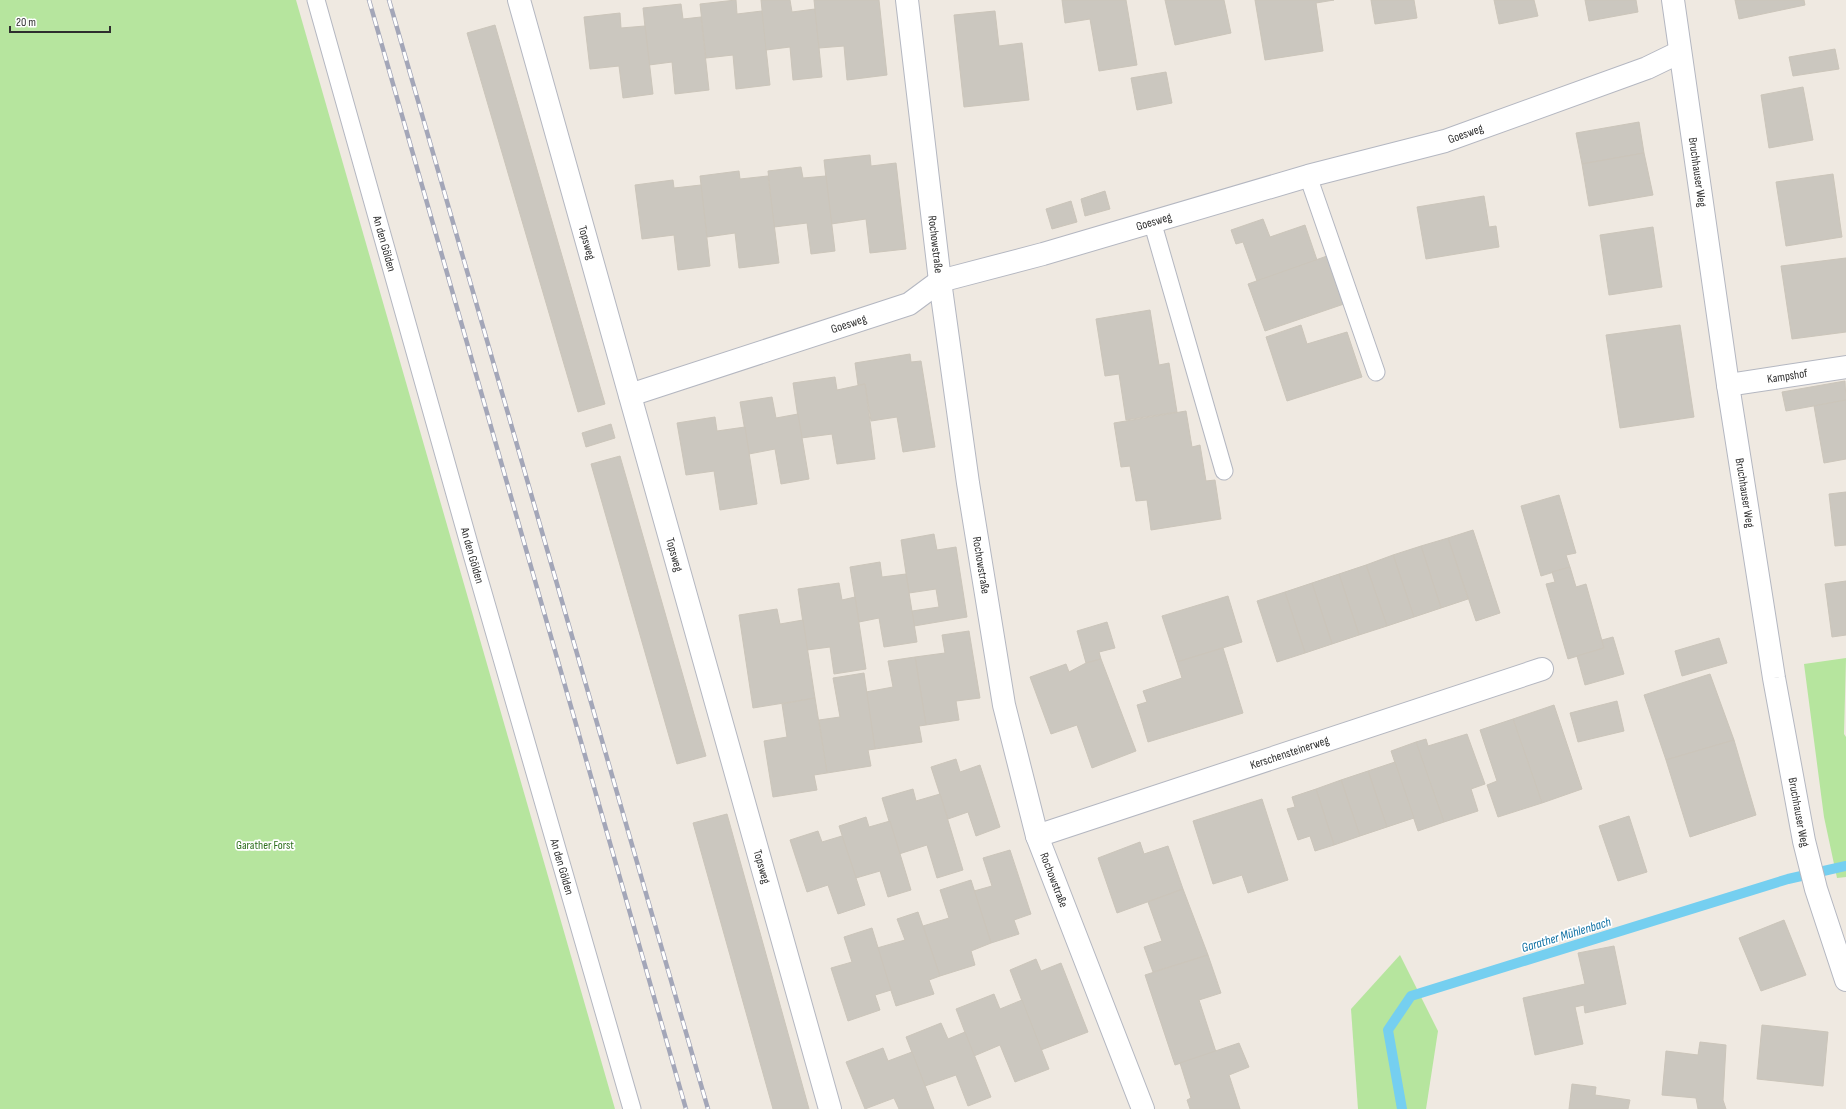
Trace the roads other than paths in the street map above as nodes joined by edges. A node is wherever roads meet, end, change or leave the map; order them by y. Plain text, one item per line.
1 (316, 0) edge
2 (519, 0) edge
3 (907, 0) edge
4 (1673, 0) edge
5 (1680, 52) junction
6 (1308, 176) junction
7 (1152, 221) junction
8 (940, 281) junction
9 (1846, 366) edge
10 (1376, 372) dead end
11 (1728, 385) junction
12 (630, 395) junction
13 (1224, 471) dead end
14 (1542, 669) dead end
15 (1037, 836) junction
16 (1846, 980) edge
17 (632, 1109) edge
18 (830, 1109) edge
19 (1143, 1109) edge

1 - 17 lane, An den Gölden
2 - 12 street, Topsweg
3 - 8 street, Rochowstraße
4 - 5 street, Bruchhauser Weg
5 - 6 street, Goesweg
5 - 11 street, Bruchhauser Weg
6 - 7 street, Goesweg
6 - 10 lane
7 - 8 street, Goesweg
7 - 13 lane
8 - 12 street, Goesweg
8 - 15 street, Rochowstraße
9 - 11 street, Kampshof
11 - 16 street, Bruchhauser Weg
12 - 18 street, Topsweg
14 - 15 street, Kerschensteinerweg
15 - 19 street, Rochowstraße

